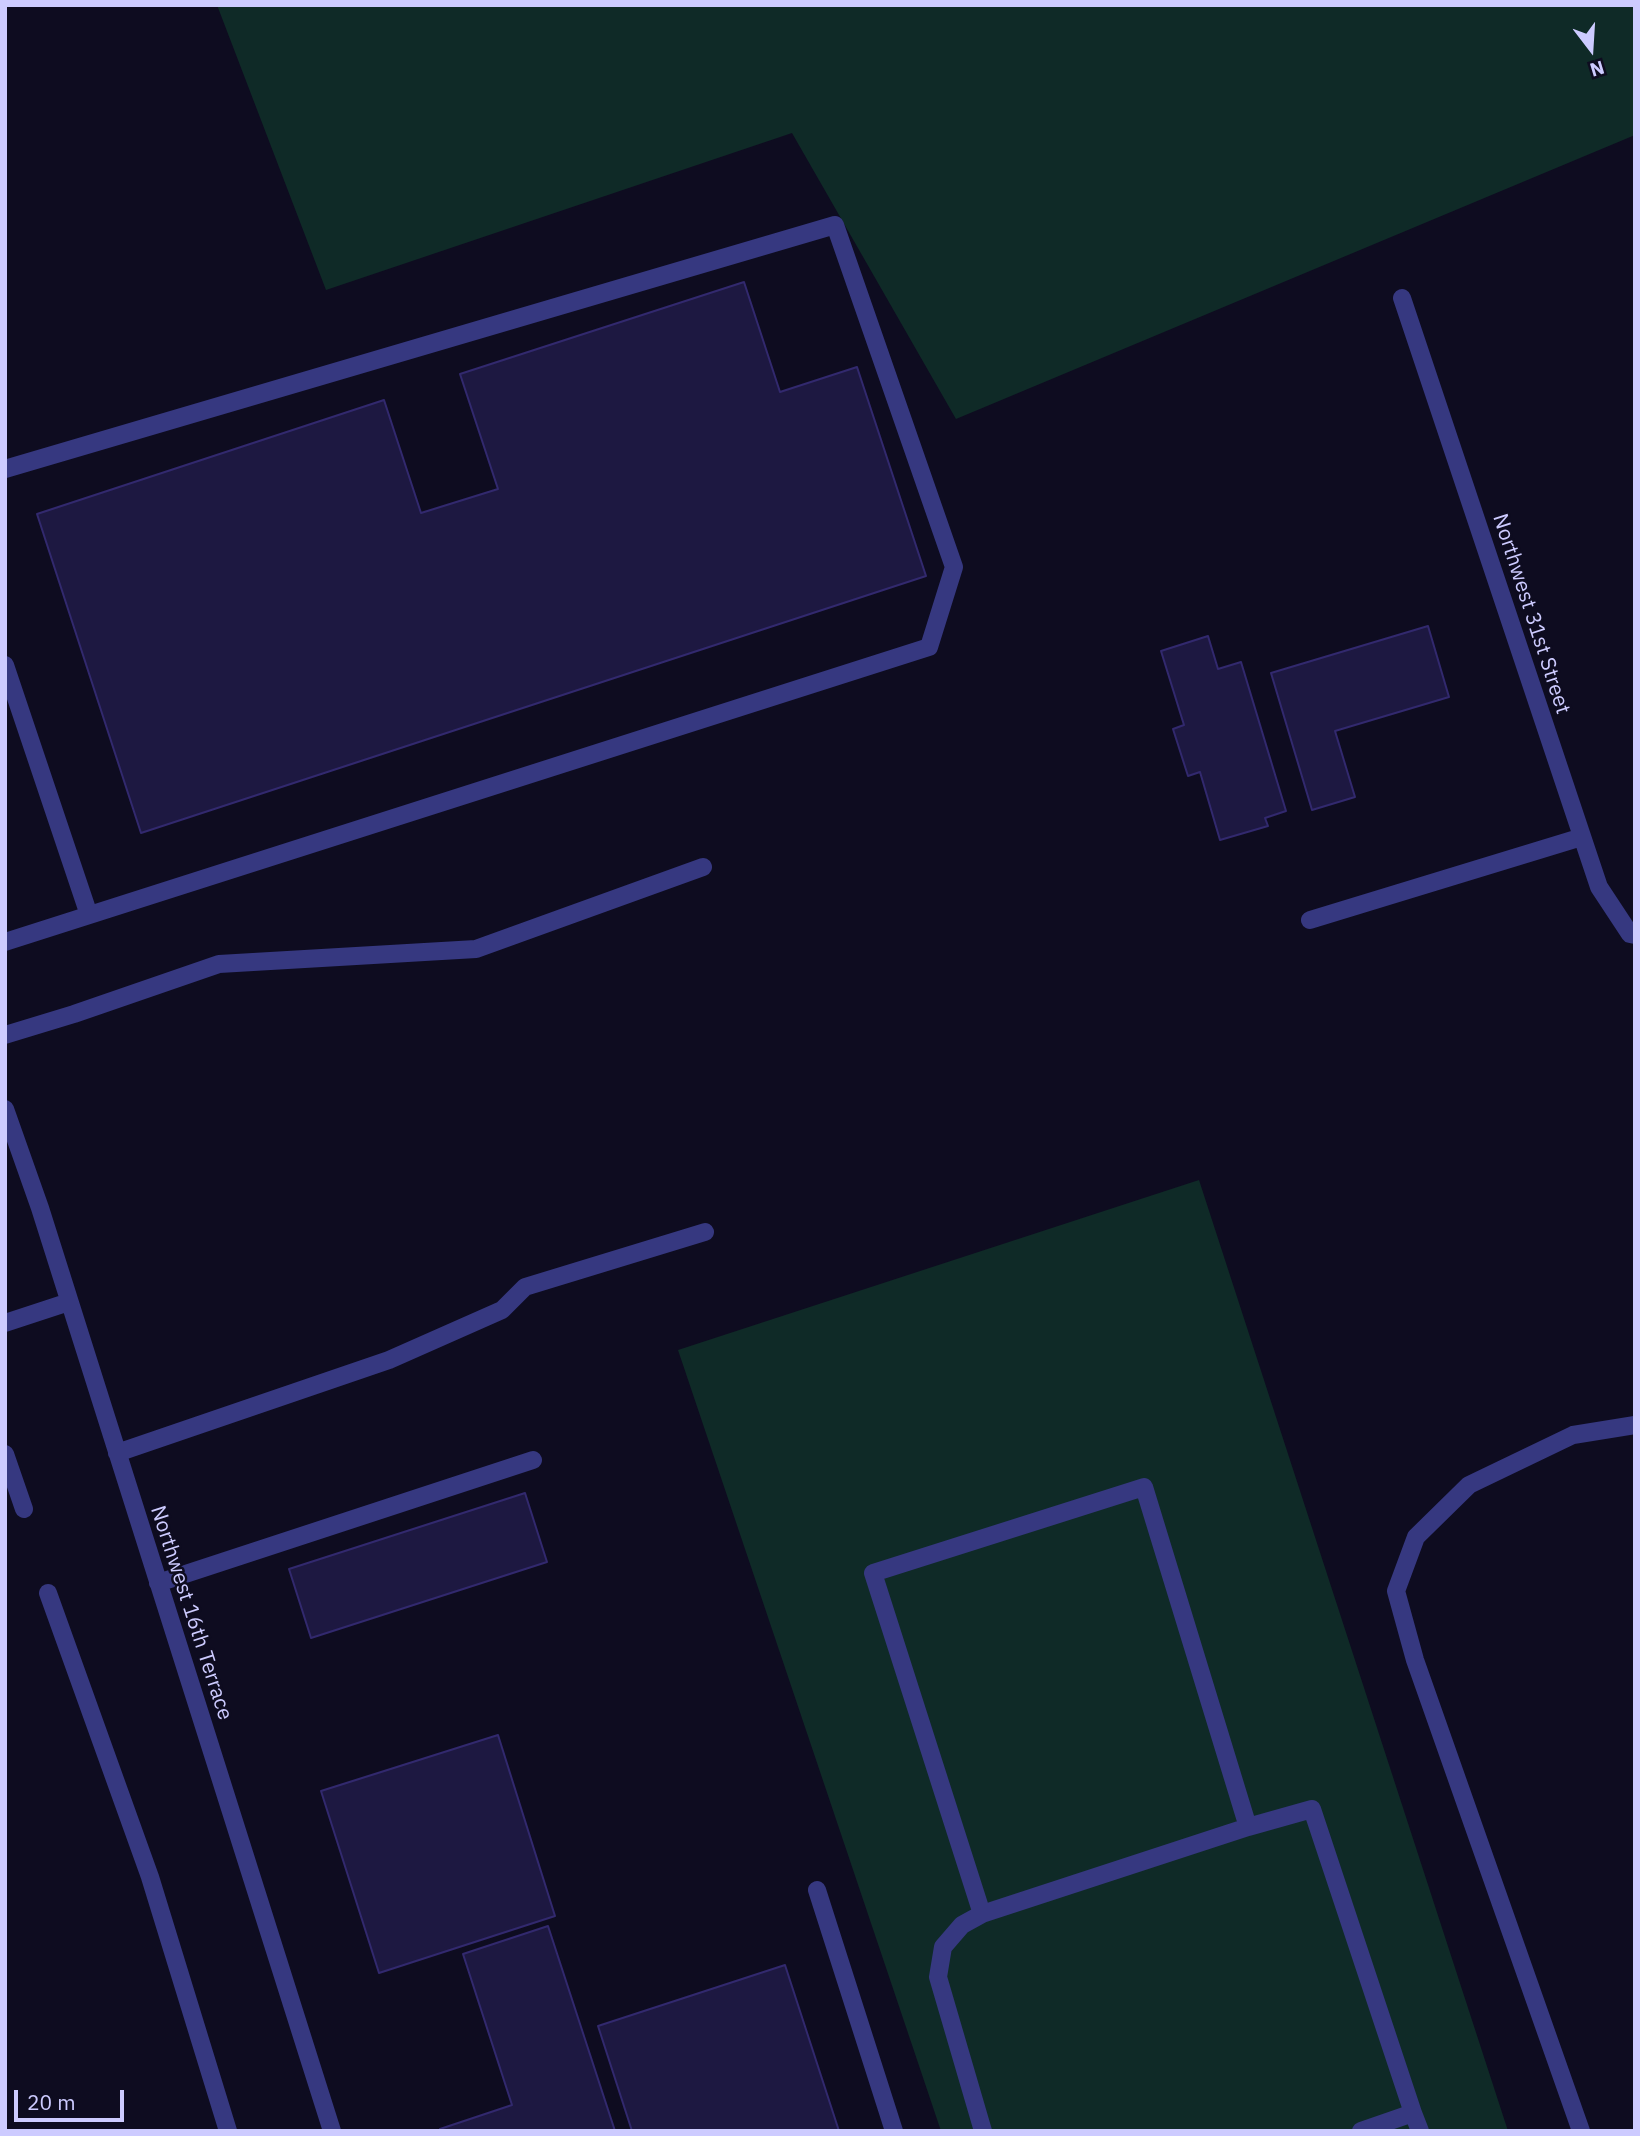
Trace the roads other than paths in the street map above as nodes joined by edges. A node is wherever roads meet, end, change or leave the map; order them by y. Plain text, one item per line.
1 (1402, 298) dead end
2 (5, 469) edge
3 (5, 666) edge
4 (1582, 837) junction
5 (703, 867) dead end
6 (89, 915) junction
7 (1310, 920) dead end
8 (1635, 935) edge
9 (5, 942) edge
10 (5, 1035) edge
11 (5, 1109) edge
12 (705, 1231) dead end
13 (69, 1302) junction
14 (5, 1323) edge
15 (1635, 1425) edge
16 (117, 1453) junction
17 (5, 1454) edge
18 (533, 1460) dead end
19 (23, 1508) dead end
20 (158, 1583) junction
21 (48, 1593) dead end
22 (1248, 1827) junction
23 (817, 1890) dead end
24 (982, 1914) junction
25 (1413, 2113) junction
26 (228, 2131) edge
27 (332, 2131) edge
28 (894, 2131) edge
29 (983, 2131) edge
30 (1362, 2131) edge
31 (1420, 2131) edge
32 (1581, 2131) edge

1 - 4 street, Northwest 31st Street
2 - 6 street
3 - 6 street
4 - 7 street
4 - 8 street, Northwest 31st Street
5 - 10 street
6 - 9 street
11 - 13 street, Northwest 16th Terrace
12 - 16 street
13 - 14 street
13 - 16 street, Northwest 16th Terrace
15 - 32 street
16 - 20 street, Northwest 16th Terrace
17 - 19 street
18 - 20 street
20 - 27 street, Northwest 16th Terrace
21 - 26 street
22 - 24 street
22 - 24 street
22 - 25 street
23 - 28 street
24 - 29 street
25 - 30 street
25 - 31 street

